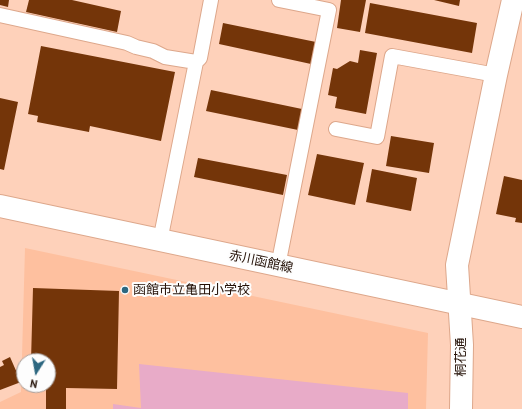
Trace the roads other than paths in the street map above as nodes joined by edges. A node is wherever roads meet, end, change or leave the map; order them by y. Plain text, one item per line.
1 (211, 0) edge
2 (279, 0) edge
3 (513, 0) edge
4 (0, 15) edge
5 (196, 62) junction
6 (496, 75) junction
7 (336, 129) dead end
8 (0, 206) edge
9 (160, 241) junction
10 (278, 266) junction
11 (459, 305) junction
12 (522, 317) edge
13 (461, 409) edge

1 - 5 lane
2 - 10 lane
3 - 6 main road, 桐花通
4 - 5 lane
5 - 9 lane
6 - 7 lane
6 - 11 main road, 桐花通
8 - 9 main road, 赤川函館線
9 - 10 main road, 赤川函館線
10 - 11 main road, 赤川函館線
11 - 12 main road, 赤川函館線
11 - 13 main road, 桐花通

